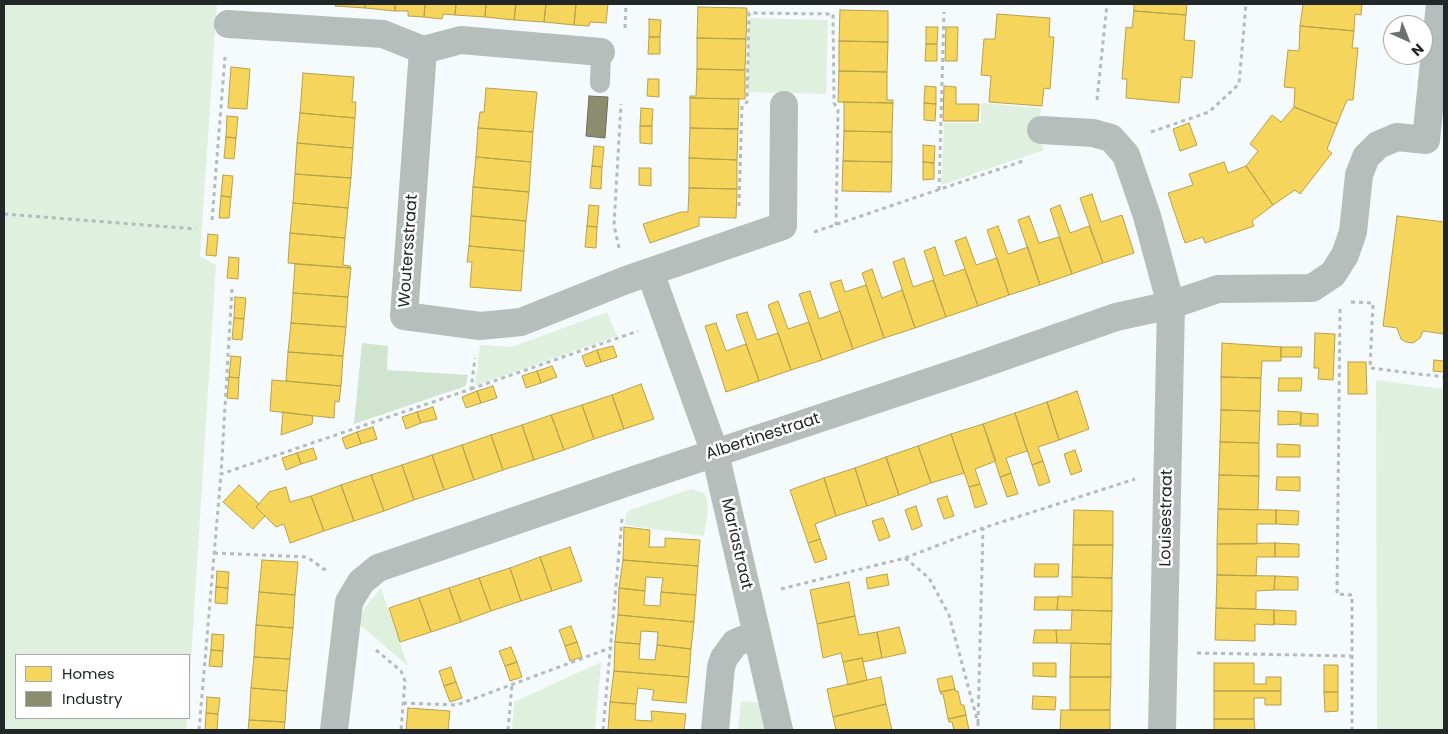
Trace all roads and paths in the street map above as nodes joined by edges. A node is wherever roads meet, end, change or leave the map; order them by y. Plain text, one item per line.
1 (1107, 4) edge
2 (1246, 4) edge
3 (1440, 4) edge
4 (944, 12) dead end
5 (228, 24) joint
6 (424, 50) junction
7 (601, 52) joint
8 (600, 83) dead end
9 (621, 98) dead end
10 (784, 105) dead end
11 (1041, 130) joint
12 (1105, 138) junction
13 (1435, 142) edge
14 (939, 190) junction
15 (4, 214) edge
16 (212, 220) dead end
17 (783, 226) junction
18 (196, 228) dead end
19 (1339, 264) junction
20 (638, 276) junction
21 (232, 288) dead end
22 (1340, 301) junction
23 (1171, 305) junction
24 (668, 321) junction
25 (480, 326) junction
26 (1444, 377) edge
27 (471, 389) junction
28 (714, 453) junction
29 (1168, 468) junction
30 (221, 474) junction
31 (625, 483) junction
32 (983, 528) junction
33 (214, 553) junction
34 (905, 558) junction
35 (358, 586) junction
36 (749, 597) junction
37 (346, 626) junction
38 (757, 634) junction
39 (610, 648) junction
40 (1164, 652) junction
41 (1351, 656) junction
42 (512, 685) junction
43 (403, 703) junction
44 (978, 723) junction
45 (199, 730) edge
46 (334, 730) edge
47 (401, 730) edge
48 (508, 730) edge
49 (602, 730) edge
50 (715, 730) edge
51 (779, 730) edge
52 (978, 730) edge
53 (1162, 730) edge
54 (1352, 730) edge

1 - 12 path
2 - 12 path
3 - 13 street
4 - 14 path
5 - 6 street
5 - 16 path
6 - 7 street
6 - 25 street, Woutersstraat
7 - 8 lane
9 - 20 path
10 - 17 street
11 - 12 street
11 - 14 path
12 - 23 street, Louisestraat
13 - 19 street, Albertinestraat
14 - 17 path
15 - 18 path
17 - 20 street, Woutersstraat
19 - 22 path
19 - 23 street, Albertinestraat
20 - 24 street
20 - 25 street, Woutersstraat
21 - 30 path
22 - 26 path
22 - 41 path
23 - 28 street, Albertinestraat
23 - 29 street, Louisestraat
24 - 27 path
24 - 28 street
25 - 27 path
27 - 30 path
28 - 31 street, Albertinestraat
28 - 36 street, Mariastraat
29 - 32 path
29 - 40 street, Louisestraat
30 - 33 path
31 - 35 street, Albertinestraat
31 - 39 path
32 - 34 path
32 - 44 path
33 - 35 path
33 - 45 path
34 - 36 path
34 - 44 path
35 - 37 street
36 - 38 street, Mariastraat
37 - 43 path
37 - 46 street
38 - 50 street
38 - 51 street, Mariastraat
39 - 42 path
39 - 49 path
40 - 41 path
40 - 53 street, Louisestraat
41 - 54 path
42 - 43 path
42 - 48 path
43 - 47 path
44 - 52 path

